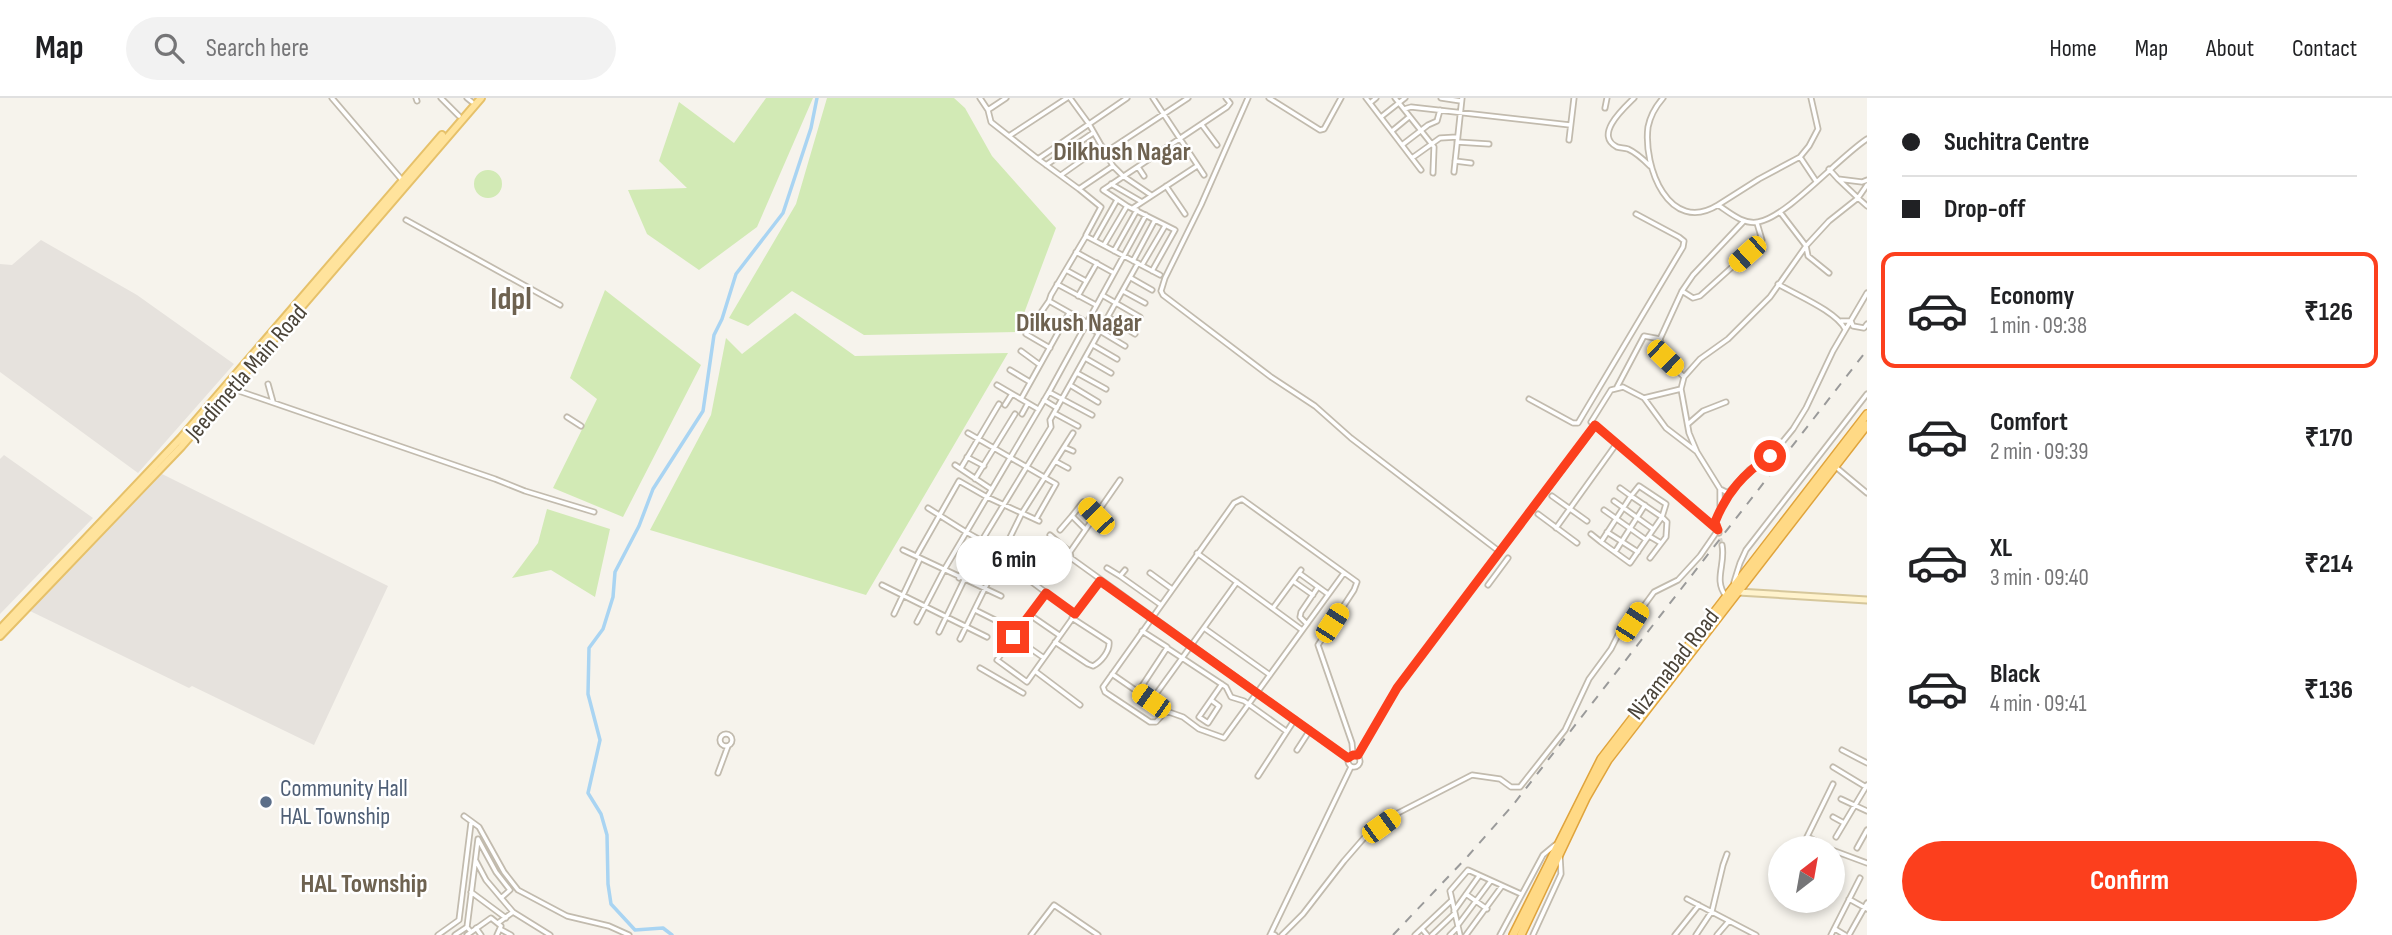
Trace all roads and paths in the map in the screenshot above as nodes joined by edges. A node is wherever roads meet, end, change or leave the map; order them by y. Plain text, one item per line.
1 (331, 98) edge
2 (440, 98) edge
3 (481, 98) edge
4 (980, 98) edge
5 (1006, 98) edge
6 (1068, 98) edge
7 (1127, 98) edge
8 (1153, 98) edge
9 (1188, 98) edge
10 (1226, 98) edge
11 (1248, 98) edge
12 (1269, 98) edge
13 (1341, 98) edge
14 (1376, 98) edge
15 (1395, 98) edge
16 (1405, 98) edge
17 (1441, 98) edge
18 (1574, 98) edge
19 (1606, 98) edge
20 (1634, 98) edge
21 (1663, 98) edge
22 (1811, 98) edge
23 (471, 99) edge
24 (1461, 99) edge
25 (1368, 100) edge
26 (1399, 103) junction
27 (1605, 108) dead end
28 (1404, 109) junction
29 (988, 110) junction
30 (1440, 110) junction
31 (1163, 114) junction
32 (1460, 114) junction
33 (459, 116) junction
34 (1381, 117) junction
35 (1409, 117) junction
36 (1089, 124) junction
37 (1202, 125) junction
38 (1570, 125) junction
39 (1392, 131) junction
40 (1419, 131) junction
41 (1094, 132) junction
42 (1009, 136) junction
43 (1457, 139) junction
44 (1867, 139) edge
45 (1181, 140) junction
46 (1569, 140) dead end
47 (1431, 144) junction
48 (1489, 144) dead end
49 (1217, 145) dead end
50 (1402, 145) junction
51 (1103, 146) junction
52 (1106, 152) junction
53 (1800, 157) junction
54 (1412, 158) junction
55 (1038, 159) junction
56 (1455, 161) junction
57 (1471, 163) dead end
58 (1046, 164) junction
59 (1113, 166) junction
60 (1197, 166) junction
61 (1138, 167) junction
62 (1651, 168) junction
63 (1829, 169) junction
64 (1421, 170) dead end
65 (1454, 172) dead end
66 (1433, 173) dead end
67 (1061, 175) junction
68 (1204, 175) dead end
69 (1123, 176) junction
70 (1144, 176) dead end
71 (1838, 179) junction
72 (402, 180) junction
73 (1816, 181) junction
74 (1867, 182) edge
75 (1111, 184) junction
76 (1166, 186) junction
77 (1079, 189) junction
78 (1151, 195) junction
79 (1858, 198) junction
80 (1117, 200) junction
81 (1142, 202) junction
82 (1718, 205) junction
83 (1127, 206) junction
84 (1867, 206) edge
85 (1135, 209) junction
86 (1780, 212) junction
87 (1185, 214) dead end
88 (1636, 214) dead end
89 (1146, 215) junction
90 (406, 220) dead end
91 (1155, 220) junction
92 (1745, 221) junction
93 (1757, 223) junction
94 (1165, 226) junction
95 (1086, 236) junction
96 (1095, 239) junction
97 (1104, 245) junction
98 (1806, 246) junction
99 (1114, 251) junction
100 (1076, 252) junction
101 (1123, 256) junction
102 (1133, 261) junction
103 (1097, 263) junction
104 (1140, 264) junction
105 (1066, 270) junction
106 (1152, 271) junction
107 (1114, 273) junction
108 (1829, 273) dead end
109 (1160, 275) dead end
110 (1130, 278) junction
111 (1087, 281) junction
112 (1057, 284) junction
113 (1779, 285) junction
114 (1152, 290) dead end
115 (1123, 291) junction
116 (1682, 291) junction
117 (1867, 293) edge
118 (1102, 295) junction
119 (1078, 296) junction
120 (1049, 301) junction
121 (1116, 303) junction
122 (1145, 303) dead end
123 (560, 305) dead end
124 (1096, 305) junction
125 (1069, 313) junction
126 (1108, 317) junction
127 (1140, 317) dead end
128 (1037, 319) junction
129 (1841, 321) junction
130 (1851, 321) junction
131 (1085, 324) junction
132 (1867, 324) edge
133 (1846, 330) junction
134 (1059, 331) junction
135 (1099, 332) junction
136 (1135, 334) dead end
137 (1660, 339) junction
138 (1093, 345) junction
139 (1125, 346) dead end
140 (1050, 348) junction
141 (1021, 351) dead end
142 (1085, 358) junction
143 (1117, 359) dead end
144 (1040, 365) junction
145 (1010, 370) dead end
146 (1077, 373) junction
147 (1111, 373) dead end
148 (1684, 377) junction
149 (1030, 382) junction
150 (268, 384) dead end
151 (996, 385) dead end
152 (1070, 385) junction
153 (1617, 387) junction
154 (1105, 389) dead end
155 (1681, 389) junction
156 (239, 391) dead end
157 (1049, 392) junction
158 (1012, 394) junction
159 (1867, 394) edge
160 (1644, 398) junction
161 (1021, 399) junction
162 (1062, 399) junction
163 (1530, 399) dead end
164 (1044, 400) junction
165 (1098, 402) dead end
166 (1726, 402) dead end
167 (274, 403) junction
168 (1028, 403) junction
169 (999, 404) dead end
170 (1005, 405) dead end
171 (1038, 409) junction
172 (1055, 410) junction
173 (1015, 414) dead end
174 (1022, 414) dead end
175 (1867, 414) edge
176 (1092, 415) dead end
177 (567, 417) dead end
178 (1582, 417) junction
179 (1593, 424) junction
180 (1688, 424) junction
181 (1867, 425) edge
182 (581, 426) dead end
183 (1078, 426) dead end
184 (968, 433) dead end
185 (1073, 433) dead end
186 (1855, 435) junction
187 (978, 439) junction
188 (1617, 443) junction
189 (1064, 447) junction
190 (994, 448) junction
191 (1073, 452) dead end
192 (1698, 452) junction
193 (967, 456) junction
194 (1010, 457) junction
195 (1055, 461) junction
196 (955, 465) dead end
197 (984, 466) junction
198 (1835, 466) junction
199 (961, 468) junction
200 (1028, 468) junction
201 (1068, 468) dead end
202 (1044, 478) junction
203 (975, 479) junction
204 (1120, 480) dead end
205 (1620, 488) dead end
206 (992, 489) junction
207 (1720, 489) junction
208 (1728, 493) junction
209 (1867, 493) edge
210 (1552, 496) dead end
211 (1631, 496) junction
212 (987, 497) junction
213 (1614, 501) dead end
214 (1005, 504) junction
215 (1645, 505) junction
216 (928, 508) dead end
217 (1624, 508) junction
218 (1720, 508) junction
219 (1570, 509) junction
220 (1604, 510) dead end
221 (594, 512) dead end
222 (1022, 513) junction
223 (1538, 514) dead end
224 (1072, 516) junction
225 (1096, 516) junction
226 (940, 517) junction
227 (1662, 517) junction
228 (1637, 518) junction
229 (1616, 519) junction
230 (1587, 521) dead end
231 (103, 526) junction
232 (1556, 528) junction
233 (1085, 529) junction
234 (1630, 529) junction
235 (1653, 529) junction
236 (1060, 530) dead end
237 (966, 532) junction
238 (1607, 532) junction
239 (1718, 532) junction
240 (1591, 534) dead end
241 (1051, 535) dead end
242 (1647, 538) junction
243 (982, 541) junction
244 (1601, 542) junction
245 (1622, 542) junction
246 (1577, 543) dead end
247 (1661, 543) junction
248 (1722, 545) tunnel mouth
249 (903, 550) dead end
250 (1070, 552) junction
251 (1500, 552) junction
252 (1615, 552) junction
253 (1638, 552) junction
254 (1198, 553) junction
255 (1002, 554) junction
256 (919, 557) junction
257 (1508, 558) dead end
258 (1650, 558) dead end
259 (1020, 562) dead end
260 (1107, 568) dead end
261 (943, 570) junction
262 (1125, 570) dead end
263 (1150, 573) dead end
264 (1344, 573) junction
265 (1120, 576) junction
266 (1024, 578) dead end
267 (962, 579) junction
268 (1100, 581) junction
269 (1293, 581) junction
270 (1237, 582) junction
271 (882, 585) dead end
272 (1488, 585) dead end
273 (1318, 587) junction
274 (984, 589) junction
275 (1172, 589) junction
276 (1735, 590) junction
277 (1046, 593) junction
278 (1328, 594) junction
279 (902, 595) junction
280 (1314, 595) junction
281 (1001, 596) dead end
282 (1726, 596) junction
283 (1867, 600) edge
284 (1161, 605) junction
285 (924, 606) junction
286 (1273, 609) junction
287 (975, 610) junction
288 (894, 614) dead end
289 (1030, 615) junction
290 (1074, 616) junction
291 (946, 617) junction
292 (1152, 618) junction
293 (995, 620) dead end
294 (916, 622) dead end
295 (1307, 624) junction
296 (967, 626) junction
297 (1204, 628) junction
298 (0, 629) edge
299 (1303, 630) junction
300 (1142, 631) junction
301 (939, 632) dead end
302 (1059, 635) junction
303 (0, 636) edge
304 (987, 637) dead end
305 (1013, 637) junction
306 (1698, 637) junction
307 (960, 639) dead end
308 (1055, 642) junction
309 (1191, 645) junction
310 (1167, 648) junction
311 (1183, 657) junction
312 (1044, 658) junction
313 (980, 668) dead end
314 (1035, 671) junction
315 (1111, 673) junction
316 (1270, 675) junction
317 (1222, 684) junction
318 (1138, 692) junction
319 (1258, 693) junction
320 (1023, 694) dead end
321 (1211, 700) junction
322 (1151, 701) junction
323 (1248, 704) junction
324 (1080, 705) dead end
325 (1166, 711) junction
326 (1295, 719) junction
327 (1310, 730) junction
328 (1286, 731) junction
329 (728, 746) dead end
330 (1297, 750) dead end
331 (1842, 750) dead end
332 (1353, 756) junction
333 (1867, 763) edge
334 (1351, 767) junction
335 (1833, 767) dead end
336 (718, 773) dead end
337 (1258, 776) dead end
338 (1833, 784) dead end
339 (1866, 786) edge
340 (1841, 799) dead end
341 (1580, 803) junction
342 (1855, 805) junction
343 (1867, 811) edge
344 (464, 816) dead end
345 (1833, 817) dead end
346 (471, 823) junction
347 (1844, 823) junction
348 (1867, 830) edge
349 (482, 832) junction
350 (1808, 836) edge
351 (1837, 836) edge
352 (478, 839) junction
353 (1556, 844) junction
354 (1857, 848) dead end
355 (1560, 854) junction
356 (1727, 854) dead end
357 (1845, 855) edge
358 (476, 860) junction
359 (1867, 863) edge
360 (1479, 876) junction
361 (1860, 878) dead end
362 (1490, 882) junction
363 (1502, 886) junction
364 (471, 892) junction
365 (1466, 894) junction
366 (1521, 894) junction
367 (501, 898) junction
368 (1687, 900) dead end
369 (1849, 900) junction
370 (1451, 901) junction
371 (1476, 901) junction
372 (1699, 905) junction
373 (1866, 907) edge
374 (1487, 909) junction
375 (1712, 911) junction
376 (513, 912) junction
377 (1454, 913) junction
378 (506, 918) junction
379 (1729, 921) junction
380 (498, 923) junction
381 (467, 927) junction
382 (1457, 927) junction
383 (1741, 927) junction
384 (476, 928) junction
385 (500, 929) junction
386 (1422, 929) junction
387 (1834, 929) junction
388 (1700, 930) junction
389 (1522, 932) edge
390 (1748, 933) edge
391 (469, 934) edge
392 (1272, 934) edge
393 (438, 935) edge
394 (455, 935) edge
395 (481, 935) edge
396 (497, 935) edge
397 (511, 935) edge
398 (550, 935) edge
399 (629, 935) edge
400 (1031, 935) edge
401 (1098, 935) edge
402 (1282, 935) edge
403 (1415, 935) edge
404 (1427, 935) edge
405 (1432, 935) edge
406 (1450, 935) edge
407 (1460, 935) edge
408 (1466, 935) edge
409 (1500, 935) edge
410 (1513, 935) edge
411 (1532, 935) edge
412 (1675, 935) edge
413 (1696, 935) edge
414 (1707, 935) edge
415 (1717, 935) edge
416 (1736, 935) edge
417 (1756, 935) edge
418 (1830, 935) edge
419 (1847, 935) edge

1 - 72 street
2 - 33 street
3 - 231 main road, Jeedimetla Main Road
4 - 29 street
5 - 29 street
6 - 36 street
6 - 42 street
7 - 36 street
8 - 31 street
9 - 31 street
10 - 37 street
11 - 251 street
12 - 13 street
14 - 25 street
15 - 26 street
16 - 26 street
17 - 24 street
18 - 38 street
19 - 27 street
20 - 62 street
21 - 62 street
22 - 53 street
23 - 33 main road, Jeedimetla Main Road
24 - 32 street
25 - 34 street
26 - 28 street
26 - 34 street
28 - 30 street
28 - 35 street
29 - 42 street
30 - 32 street
30 - 40 street
31 - 45 street
31 - 52 street
32 - 38 street
32 - 43 street
33 - 72 main road, Jeedimetla Main Road
34 - 39 street
35 - 39 street
35 - 40 street
36 - 41 street
36 - 55 street
37 - 45 street
37 - 49 street
38 - 46 street
39 - 50 street
40 - 47 street
40 - 50 street
41 - 51 street
41 - 58 street
42 - 55 street
43 - 47 street
43 - 48 street
43 - 56 street
44 - 63 street
45 - 60 street
45 - 61 street
47 - 54 street
47 - 66 street
50 - 54 street
51 - 52 street
51 - 67 street
52 - 59 street
53 - 73 street
53 - 82 street
54 - 64 street
55 - 58 street
56 - 57 street
56 - 65 street
58 - 67 street
59 - 69 street
59 - 77 street
60 - 68 street
60 - 76 street
61 - 69 street
61 - 70 street
62 - 82 street
63 - 71 street
63 - 73 street
67 - 77 street
69 - 75 street
69 - 78 street
71 - 74 street
71 - 79 street
72 - 231 main road, Jeedimetla Main Road
73 - 86 street
74 - 79 street
75 - 80 street
75 - 81 street
76 - 78 street
76 - 87 street
77 - 95 street
78 - 81 street
79 - 84 street
79 - 98 street
80 - 83 street
80 - 96 street
81 - 85 street
82 - 92 street
83 - 85 street
83 - 97 street
85 - 89 street
85 - 99 street
86 - 93 street
86 - 98 street
88 - 178 street
89 - 91 street
89 - 101 street
90 - 123 street
91 - 94 street
91 - 102 street
92 - 93 street
92 - 116 street
93 - 116 street
94 - 104 street
94 - 106 street
95 - 96 street
95 - 100 street
96 - 97 street
97 - 99 street
98 - 108 street
98 - 113 street
99 - 101 street
100 - 103 street
100 - 105 street
101 - 102 street
101 - 107 street
102 - 104 street
103 - 107 street
103 - 111 street
104 - 106 street
104 - 110 street
105 - 111 street
105 - 112 street
106 - 109 street
107 - 118 street
110 - 114 street
110 - 115 street
111 - 119 street
112 - 119 street
112 - 120 street
113 - 129 street
113 - 148 street
115 - 121 street
115 - 122 street
116 - 137 street
117 - 130 street
118 - 121 street
118 - 124 street
119 - 124 street
120 - 125 street
120 - 128 street
121 - 126 street
121 - 127 street
124 - 131 street
125 - 131 street
125 - 134 street
126 - 135 street
126 - 136 street
128 - 134 street
128 - 140 street
129 - 130 street
129 - 133 street
130 - 132 street
130 - 133 street
131 - 135 street
131 - 157 street
133 - 208 street
134 - 140 street
135 - 138 street
135 - 139 street
137 - 148 street
137 - 153 street
138 - 142 street
138 - 143 street
140 - 144 street
141 - 144 street
142 - 146 street
142 - 147 street
144 - 149 street
145 - 149 street
146 - 152 street
146 - 154 street
148 - 155 street
149 - 161 street
150 - 167 street
151 - 158 street
152 - 162 street
152 - 165 street
153 - 160 street
153 - 179 street
155 - 160 street
155 - 180 street
156 - 167 street
157 - 162 street
157 - 164 street
158 - 161 street
158 - 170 street
159 - 276 street
160 - 192 street
161 - 168 street
162 - 172 street
162 - 176 street
163 - 178 street
164 - 171 street
164 - 172 street
166 - 180 street
167 - 221 street
168 - 171 street
168 - 174 street
169 - 187 street
171 - 194 street
172 - 183 street
172 - 200 street
173 - 190 street
175 - 186 highway, Nizamabad Road
177 - 182 street
178 - 179 street
179 - 188 street
179 - 251 street
180 - 192 street
181 - 186 highway, Nizamabad Road
184 - 187 street
185 - 189 street
186 - 198 highway, Nizamabad Road
186 - 276 highway, Nizamabad Road
187 - 190 street
187 - 193 street
188 - 219 street
188 - 239 street
189 - 191 street
189 - 195 street
190 - 194 street
190 - 197 street
192 - 207 street
193 - 197 street
193 - 199 street
194 - 200 street
194 - 206 street
195 - 201 street
195 - 202 street
196 - 199 street
197 - 203 street
198 - 209 street
198 - 276 highway, Nizamabad Road
199 - 203 street
200 - 202 street
200 - 214 street
202 - 222 street
202 - 222 street
203 - 206 street
204 - 225 street
205 - 211 street
206 - 212 street
207 - 208 street
207 - 218 street
208 - 218 street
210 - 219 street
211 - 215 street
211 - 217 street
211 - 227 street
212 - 214 street
212 - 226 street
212 - 237 street
213 - 217 street
214 - 222 street
214 - 243 street
215 - 227 street
215 - 228 street
216 - 226 street
217 - 228 street
217 - 229 street
218 - 239 street
219 - 230 street
219 - 232 street
220 - 229 street
222 - 255 street
223 - 232 street
224 - 225 street
224 - 233 street
224 - 236 street
225 - 233 street
226 - 237 street
226 - 256 street
227 - 235 street
227 - 247 street
228 - 234 street
228 - 235 street
229 - 234 street
229 - 238 street
231 - 298 main road, Jeedimetla Main Road
231 - 303 main road, Jeedimetla Main Road
232 - 246 street
233 - 250 street
234 - 242 street
234 - 245 street
235 - 242 street
237 - 243 street
237 - 261 street
238 - 244 street
238 - 245 street
239 - 402 street
240 - 244 street
241 - 250 street
242 - 247 street
242 - 253 street
243 - 255 street
243 - 267 street
244 - 252 street
245 - 252 street
245 - 253 street
247 - 258 street
248 - 282 street
249 - 256 street
250 - 268 street
251 - 332 street
252 - 253 street
254 - 264 street
254 - 270 street
254 - 275 street
255 - 259 street
255 - 274 street
256 - 261 street
256 - 279 street
257 - 272 street
260 - 265 street
261 - 267 street
261 - 285 street
262 - 265 street
263 - 275 street
264 - 278 street
264 - 332 street
265 - 284 street
266 - 277 street
267 - 274 street
267 - 291 street
268 - 290 street
268 - 292 street
269 - 273 street
269 - 280 street
269 - 286 street
270 - 286 street
270 - 297 street
271 - 279 street
273 - 278 street
273 - 280 street
274 - 281 street
274 - 287 street
275 - 284 street
276 - 282 highway, Nizamabad Road
276 - 283 main road
276 - 306 highway, Nizamabad Road
277 - 289 street
277 - 290 street
278 - 295 street
279 - 285 street
279 - 288 street
280 - 295 street
282 - 306 highway, Nizamabad Road
284 - 292 street
285 - 291 street
285 - 294 street
286 - 299 street
287 - 293 street
287 - 296 street
289 - 302 street
289 - 305 street
290 - 302 street
290 - 308 street
291 - 296 street
291 - 301 street
292 - 300 street
292 - 309 street
295 - 299 street
296 - 304 street
296 - 307 street
297 - 309 street
297 - 316 street
299 - 316 street
300 - 310 street
300 - 315 street
302 - 308 street
305 - 312 street
305 - 314 street
306 - 341 highway, Nizamabad Road
308 - 312 street
309 - 311 street
309 - 319 street
310 - 311 street
310 - 318 street
311 - 317 street
311 - 322 street
312 - 314 street
313 - 320 street
314 - 324 street
315 - 318 street
315 - 325 street
316 - 319 street
317 - 321 street
317 - 323 street
318 - 322 street
319 - 323 street
319 - 326 street
321 - 321 street
322 - 325 street
323 - 325 street
323 - 328 street
326 - 327 street
326 - 328 street
327 - 330 street
327 - 332 street
328 - 337 street
329 - 336 street
331 - 333 street
332 - 334 street
332 - 334 street
334 - 392 street
335 - 339 street
338 - 350 street
339 - 342 street
340 - 342 street
341 - 353 highway, Nizamabad Road
341 - 355 highway, Nizamabad Road
342 - 343 street
342 - 347 street
344 - 346 street
345 - 347 street
346 - 349 street
346 - 393 street
347 - 351 street
348 - 354 street
349 - 352 street
349 - 399 street
352 - 358 street
352 - 367 street
353 - 366 street
353 - 410 highway, Nizamabad Road
355 - 389 highway, Nizamabad Road
355 - 411 street
356 - 375 street
357 - 359 street
358 - 364 street
358 - 367 street
360 - 362 street
360 - 365 street
360 - 370 street
361 - 369 street
362 - 363 street
362 - 371 street
363 - 366 street
363 - 374 street
364 - 378 street
364 - 381 street
365 - 371 street
365 - 377 street
366 - 409 street
367 - 376 street
368 - 372 street
369 - 373 street
369 - 387 street
370 - 377 street
370 - 386 street
371 - 374 street
371 - 382 street
372 - 375 street
372 - 412 street
373 - 419 street
374 - 408 street
375 - 379 street
375 - 388 street
376 - 378 street
376 - 398 street
377 - 382 street
377 - 405 street
378 - 380 street
379 - 383 street
379 - 415 street
380 - 384 street
380 - 385 street
381 - 391 street
381 - 394 street
382 - 406 street
382 - 407 street
383 - 390 street
383 - 416 street
384 - 391 street
384 - 395 street
385 - 396 street
385 - 397 street
386 - 403 street
386 - 404 street
387 - 418 street
387 - 419 street
388 - 413 street
388 - 414 street
389 - 411 street
390 - 417 street
400 - 401 street

